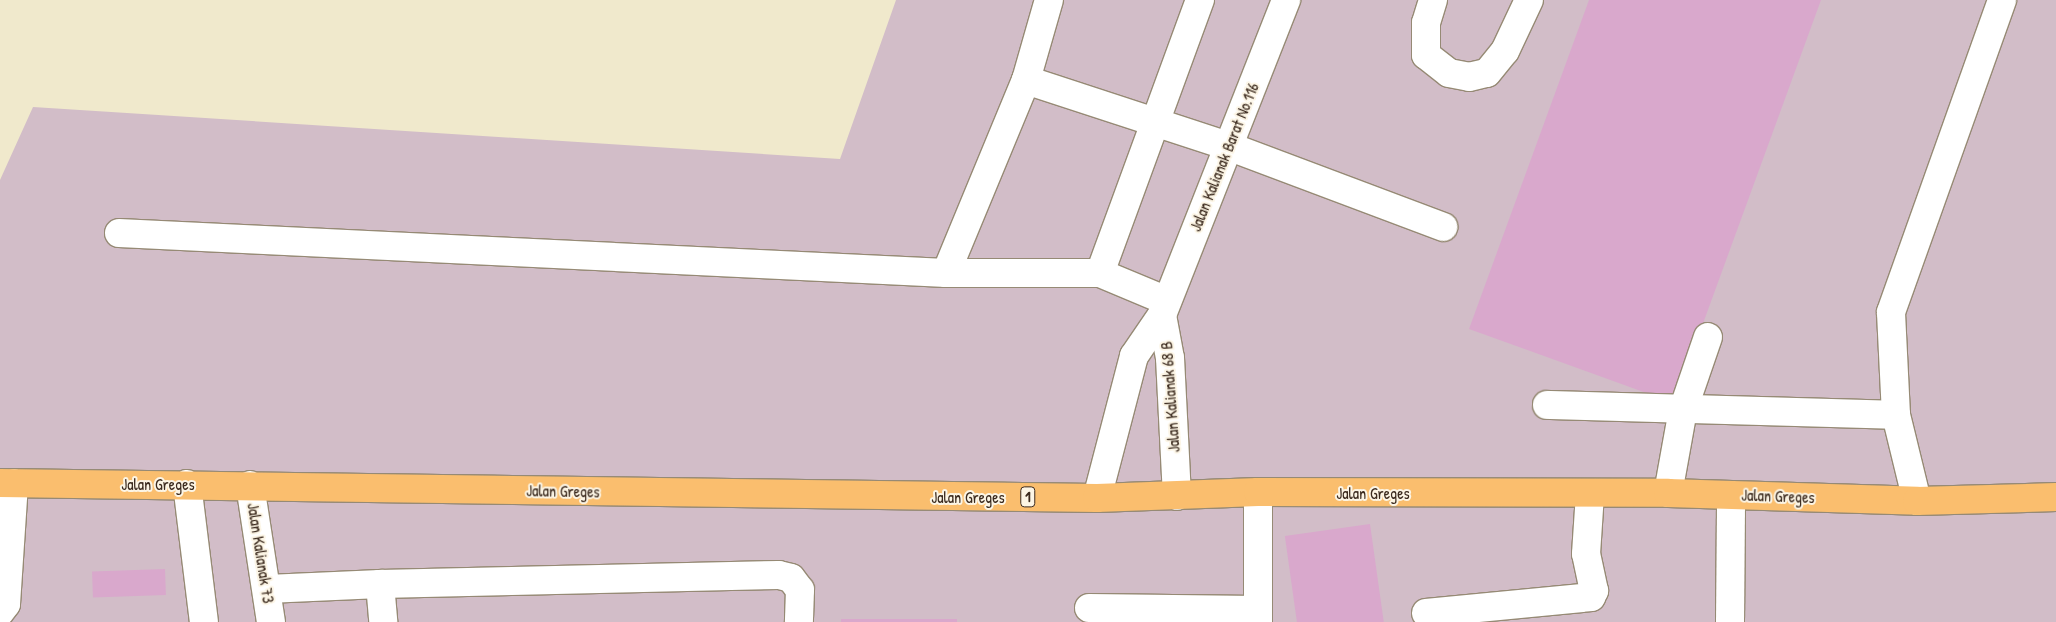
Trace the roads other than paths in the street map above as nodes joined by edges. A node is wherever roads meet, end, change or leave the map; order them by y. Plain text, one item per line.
1 (1049, 0) edge
2 (1200, 0) edge
3 (1286, 0) edge
4 (1433, 0) edge
5 (1529, 0) edge
6 (2002, 0) edge
7 (1026, 80) junction
8 (1155, 123) junction
9 (1228, 146) junction
10 (1443, 227) dead end
11 (119, 233) dead end
12 (946, 273) junction
13 (1100, 273) junction
14 (1164, 308) junction
15 (1708, 337) dead end
16 (1547, 405) dead end
17 (1684, 410) junction
18 (1896, 415) junction
19 (7, 483) edge
20 (187, 484) junction
21 (250, 485) junction
22 (1258, 492) junction
23 (1668, 493) junction
24 (1590, 494) junction
25 (1731, 495) junction
26 (1177, 496) junction
27 (2056, 497) edge
28 (1097, 498) junction
29 (1917, 501) junction
30 (380, 584) junction
31 (267, 589) junction
32 (1089, 608) dead end
33 (0, 612) edge
34 (1426, 613) dead end
35 (1177, 616) edge
36 (1258, 616) edge
37 (204, 622) edge
38 (271, 622) edge
39 (383, 622) edge
40 (799, 622) edge
41 (1730, 622) edge

1 - 7 lane
2 - 8 lane
3 - 9 lane, Jalan Kalianak Barat No.116
4 - 5 lane
6 - 18 lane
7 - 8 lane
7 - 12 lane
8 - 9 lane
8 - 13 lane
9 - 10 lane
9 - 14 lane, Jalan Kalianak Barat No.116
11 - 12 lane
12 - 13 lane
13 - 14 lane
14 - 26 lane, Jalan Kalianak 68 B
14 - 28 lane, Jalan Kalianak 68 B
15 - 17 lane
16 - 17 lane
17 - 18 lane
17 - 23 lane
18 - 29 lane
19 - 20 highway, Jalan Greges / 1
19 - 33 lane
20 - 21 highway, Jalan Greges / 1
20 - 37 lane
21 - 28 highway, Jalan Greges / 1
21 - 31 lane, Jalan Kalianak 73
22 - 24 highway, Jalan Greges / 1
22 - 26 highway, Jalan Greges / 1
22 - 36 lane
23 - 24 highway, Jalan Greges / 1
23 - 25 highway, Jalan Greges / 1
24 - 34 lane
25 - 29 highway, Jalan Greges / 1
25 - 41 lane
26 - 28 highway, Jalan Greges / 1
27 - 29 highway, Jalan Greges / 1
30 - 31 lane
30 - 39 lane
30 - 40 lane
31 - 38 lane, Jalan Kalianak 73
32 - 35 lane
35 - 36 lane

